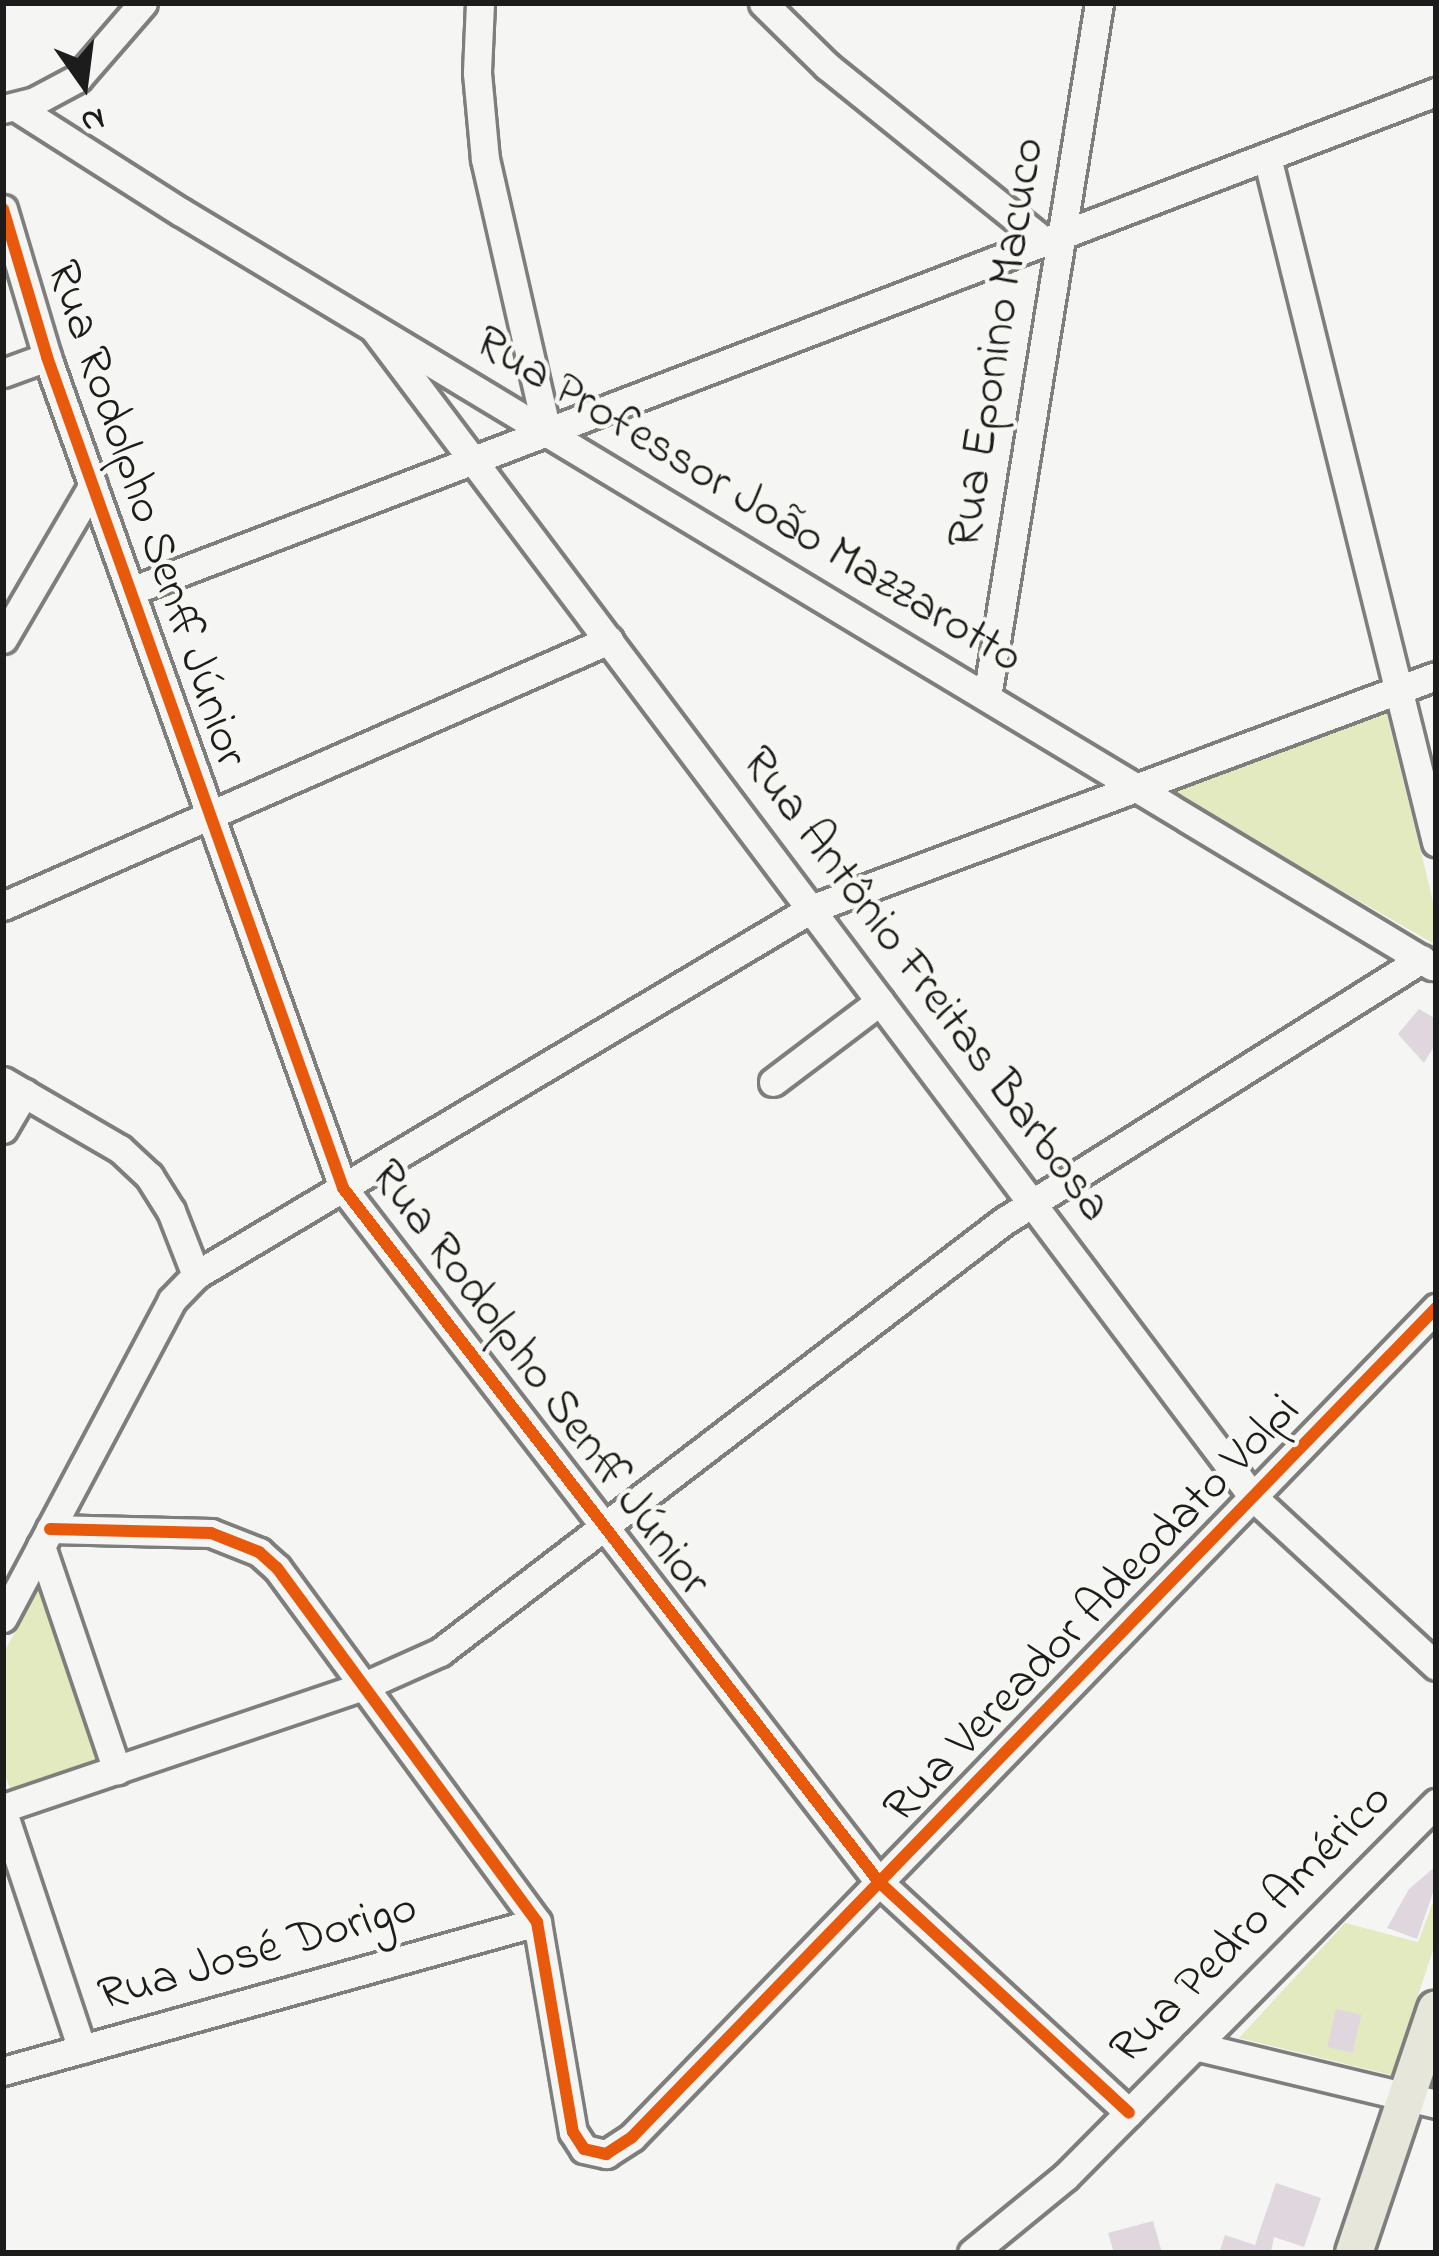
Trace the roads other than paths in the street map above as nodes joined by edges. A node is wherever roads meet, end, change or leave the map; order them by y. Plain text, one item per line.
1 (143, 3) edge
2 (480, 3) edge
3 (763, 3) edge
4 (1099, 3) edge
5 (1436, 92) edge
6 (9, 108) edge
7 (1267, 157) junction
8 (3, 209) edge
9 (1053, 239) junction
10 (374, 328) junction
11 (47, 357) junction
12 (3, 373) edge
13 (547, 432) junction
14 (474, 460) junction
15 (92, 485) junction
16 (130, 591) junction
17 (3, 639) edge
18 (609, 640) junction
19 (1436, 676) edge
20 (1398, 690) junction
21 (986, 697) junction
22 (1138, 789) junction
23 (210, 815) junction
24 (1436, 842) edge
25 (3, 906) edge
26 (811, 909) junction
27 (1429, 964) edge
28 (880, 1000) junction
29 (772, 1082) dead end
30 (14, 1087) edge
31 (3, 1130) edge
32 (343, 1187) junction
33 (1032, 1202) junction
34 (196, 1275) junction
35 (1436, 1308) edge
36 (1253, 1497) junction
37 (604, 1528) junction
38 (46, 1537) junction
39 (3, 1618) edge
40 (1436, 1666) edge
41 (364, 1686) junction
42 (117, 1770) junction
43 (1436, 1803) edge
44 (3, 1810) edge
45 (879, 1882) junction
46 (537, 1922) junction
47 (1436, 2009) edge
48 (1195, 2045) junction
49 (82, 2049) junction
50 (3, 2072) edge
51 (1421, 2100) edge
52 (1129, 2113) junction
53 (972, 2253) edge
54 (1354, 2253) edge

1 - 6 street
2 - 13 street
3 - 9 street
4 - 9 street, Rua Eponino Macuco
5 - 7 street
6 - 10 street, Rua Professor João Mazzarotto
7 - 9 street
7 - 20 street
8 - 11 street, Rua Rodolpho Senff Júnior
9 - 13 street
9 - 21 street, Rua Eponino Macuco
10 - 13 street, Rua Professor João Mazzarotto
10 - 14 street, Rua Antônio Freitas Barbosa
11 - 12 street
11 - 15 street, Rua Rodolpho Senff Júnior
13 - 14 street
13 - 21 street, Rua Professor João Mazzarotto
14 - 16 street
14 - 18 street, Rua Antônio Freitas Barbosa
15 - 16 street, Rua Rodolpho Senff Júnior
15 - 17 street
16 - 23 street, Rua Rodolpho Senff Júnior
18 - 23 street
18 - 26 street, Rua Antônio Freitas Barbosa
19 - 20 street
20 - 22 street
20 - 24 street
21 - 22 street, Rua Professor João Mazzarotto
22 - 26 street
22 - 27 street, Rua Professor João Mazzarotto
23 - 25 street
23 - 32 street, Rua Rodolpho Senff Júnior
26 - 28 street, Rua Antônio Freitas Barbosa
26 - 32 street
27 - 33 street
28 - 29 street
28 - 33 street, Rua Antônio Freitas Barbosa
30 - 31 street
30 - 34 street
32 - 34 street
32 - 37 street, Rua Rodolpho Senff Júnior
33 - 36 street, Rua Antônio Freitas Barbosa
33 - 37 street
34 - 38 street
35 - 36 street, Rua Vereador Adeodato Volpi
36 - 40 street, Rua Antônio Freitas Barbosa
36 - 45 street, Rua Vereador Adeodato Volpi
37 - 41 street
37 - 45 street, Rua Rodolpho Senff Júnior
38 - 39 street
38 - 41 street
38 - 42 street
41 - 42 street
41 - 46 street
42 - 44 street
43 - 48 street, Rua Pedro Américo
44 - 49 street
45 - 46 street, Rua Vereador Adeodato Volpi
45 - 52 street, Rua Rodolpho Senff Júnior
46 - 49 street, Rua José Dorigo
47 - 51 main road
48 - 51 street
48 - 52 street, Rua Pedro Américo
49 - 50 street, Rua José Dorigo
51 - 54 main road
52 - 53 street, Rua Pedro Américo

